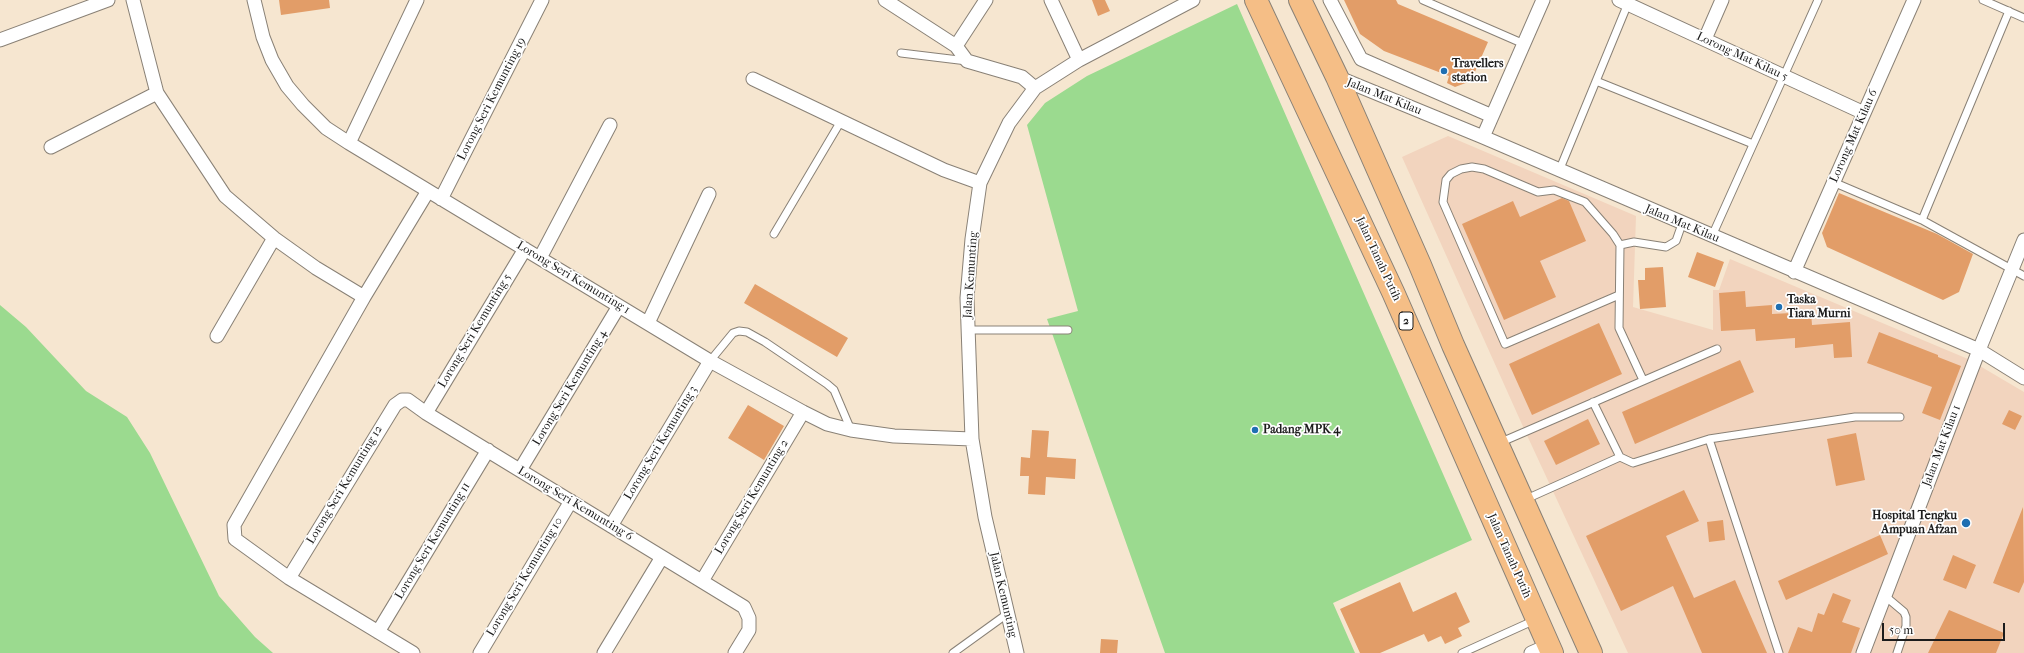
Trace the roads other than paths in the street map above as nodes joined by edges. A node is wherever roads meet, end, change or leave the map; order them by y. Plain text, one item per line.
1 (108, 0) edge
2 (133, 0) edge
3 (254, 0) edge
4 (417, 0) edge
5 (542, 0) edge
6 (885, 0) edge
7 (986, 0) edge
8 (1051, 0) edge
9 (1193, 0) edge
10 (1256, 0) edge
11 (1300, 0) edge
12 (1330, 0) edge
13 (1423, 0) edge
14 (1543, 0) edge
15 (1722, 0) edge
16 (1818, 0) edge
17 (1914, 0) edge
18 (1983, 0) edge
19 (1626, 1) edge
20 (2009, 11) junction
21 (2024, 18) edge
22 (1704, 39) junction
23 (0, 40) edge
24 (1524, 44) junction
25 (956, 46) junction
26 (901, 53) dead end
27 (1079, 60) junction
28 (967, 61) junction
29 (1784, 76) junction
30 (1337, 77) junction
31 (753, 79) dead end
32 (1596, 81) junction
33 (1035, 88) junction
34 (157, 93) junction
35 (1864, 113) junction
36 (1492, 116) junction
37 (841, 120) junction
38 (610, 125) dead end
39 (1483, 137) junction
40 (348, 143) junction
41 (1753, 144) junction
42 (51, 147) dead end
43 (1559, 171) junction
44 (1833, 182) junction
45 (980, 183) junction
46 (428, 191) junction
47 (709, 194) dead end
48 (442, 199) junction
49 (1922, 220) junction
50 (1682, 224) junction
51 (774, 234) dead end
52 (1712, 236) junction
53 (274, 238) junction
54 (2024, 240) edge
55 (1620, 245) junction
56 (525, 249) junction
57 (540, 258) junction
58 (2012, 269) junction
59 (1794, 272) junction
60 (2024, 276) edge
61 (1619, 295) junction
62 (364, 297) junction
63 (619, 306) junction
64 (648, 323) junction
65 (968, 330) junction
66 (1068, 330) dead end
67 (217, 336) dead end
68 (1717, 349) dead end
69 (1979, 350) junction
70 (710, 361) junction
71 (2024, 378) edge
72 (1643, 380) junction
73 (408, 400) joint
74 (1593, 402) junction
75 (803, 412) junction
76 (426, 413) junction
77 (1900, 417) dead end
78 (851, 430) junction
79 (972, 439) junction
80 (1710, 439) junction
81 (1497, 443) junction
82 (488, 450) junction
83 (1620, 457) junction
84 (520, 470) junction
85 (1522, 500) junction
86 (571, 501) junction
87 (611, 526) junction
88 (662, 557) junction
89 (289, 578) junction
90 (702, 581) junction
91 (1885, 596) junction
92 (1007, 614) junction
93 (1537, 620) junction
94 (378, 632) junction
95 (1544, 650) edge
96 (413, 653) edge
97 (480, 653) edge
98 (604, 653) edge
99 (735, 653) edge
100 (953, 653) edge
101 (1017, 653) edge
102 (1462, 653) edge
103 (1591, 653) edge
104 (1779, 653) edge
105 (1863, 653) edge
106 (1897, 653) edge

1 - 23 street
2 - 34 street
3 - 40 street, Lorong Seri Kemunting 1
4 - 40 street
5 - 48 street, Lorong Seri Kemunting 19
6 - 25 street
7 - 25 street
8 - 27 street
9 - 27 street, Jalan Kemunting
10 - 93 highway, Jalan Tanah Putih / 2
11 - 30 highway
12 - 36 street
13 - 24 lane
14 - 24 street
15 - 22 street
16 - 29 lane
17 - 35 street, Lorong Mat Kilau 6
18 - 20 lane
19 - 22 street, Lorong Mat Kilau 5
19 - 32 lane
20 - 21 lane
20 - 49 lane
22 - 29 street, Lorong Mat Kilau 5
24 - 36 street
25 - 28 street
26 - 28 lane
27 - 33 street, Jalan Kemunting
28 - 33 street
29 - 35 street, Lorong Mat Kilau 5
29 - 41 lane
30 - 39 street, Jalan Mat Kilau
30 - 81 highway
31 - 37 street
32 - 41 lane
32 - 43 lane
33 - 45 street, Jalan Kemunting
34 - 42 street
34 - 53 street
35 - 44 street, Lorong Mat Kilau 6
36 - 39 street
37 - 45 street
37 - 51 lane
38 - 57 street
39 - 43 street, Jalan Mat Kilau
40 - 46 street, Lorong Seri Kemunting 1
41 - 52 lane
43 - 50 street, Jalan Mat Kilau
44 - 49 lane
44 - 59 street, Lorong Mat Kilau 6
45 - 65 street, Jalan Kemunting
46 - 48 street, Lorong Seri Kemunting 1
46 - 62 street
47 - 64 street
48 - 56 street, Lorong Seri Kemunting 1
49 - 58 lane
50 - 52 street, Jalan Mat Kilau
50 - 55 lane
52 - 59 street, Jalan Mat Kilau
53 - 62 street
53 - 67 street
54 - 58 street, Jalan Mat Kilau 1
55 - 61 lane
55 - 61 lane
56 - 57 street, Lorong Seri Kemunting 1
56 - 76 street, Lorong Seri Kemunting 5
57 - 63 street, Lorong Seri Kemunting 1
58 - 60 lane
58 - 69 street, Jalan Mat Kilau 1
59 - 69 street, Jalan Mat Kilau
61 - 72 lane
62 - 89 street
63 - 64 street, Lorong Seri Kemunting 1
63 - 84 street, Lorong Seri Kemunting 4
64 - 70 street, Lorong Seri Kemunting 1
65 - 66 lane
65 - 79 street, Jalan Kemunting
68 - 72 lane
69 - 71 street, Jalan Mat Kilau
69 - 91 street, Jalan Mat Kilau 1
70 - 75 street, Lorong Seri Kemunting 1
70 - 78 lane
70 - 87 street, Lorong Seri Kemunting 3
72 - 74 lane
73 - 76 street, Lorong Seri Kemunting 6
73 - 89 street, Lorong Seri Kemunting 12
74 - 81 lane
74 - 83 lane
75 - 78 street, Lorong Seri Kemunting 1
75 - 90 street, Lorong Seri Kemunting 2
76 - 82 street, Lorong Seri Kemunting 6
77 - 80 lane
78 - 79 street, Lorong Seri Kemunting 1
79 - 92 street, Jalan Kemunting
80 - 83 lane
80 - 104 lane
81 - 85 highway
82 - 84 street, Lorong Seri Kemunting 6
82 - 94 street, Lorong Seri Kemunting 11
83 - 85 lane
84 - 86 street, Lorong Seri Kemunting 6
85 - 103 highway
86 - 87 street, Lorong Seri Kemunting 6
86 - 97 street, Lorong Seri Kemunting 10
87 - 88 street, Lorong Seri Kemunting 6
88 - 90 street, Lorong Seri Kemunting 6
88 - 98 street
89 - 94 street
90 - 99 street, Lorong Seri Kemunting 6
91 - 105 street, Jalan Mat Kilau 1
91 - 106 lane
92 - 100 lane
92 - 101 street, Jalan Kemunting
93 - 95 highway, Jalan Tanah Putih / 2
93 - 102 lane
94 - 96 street

